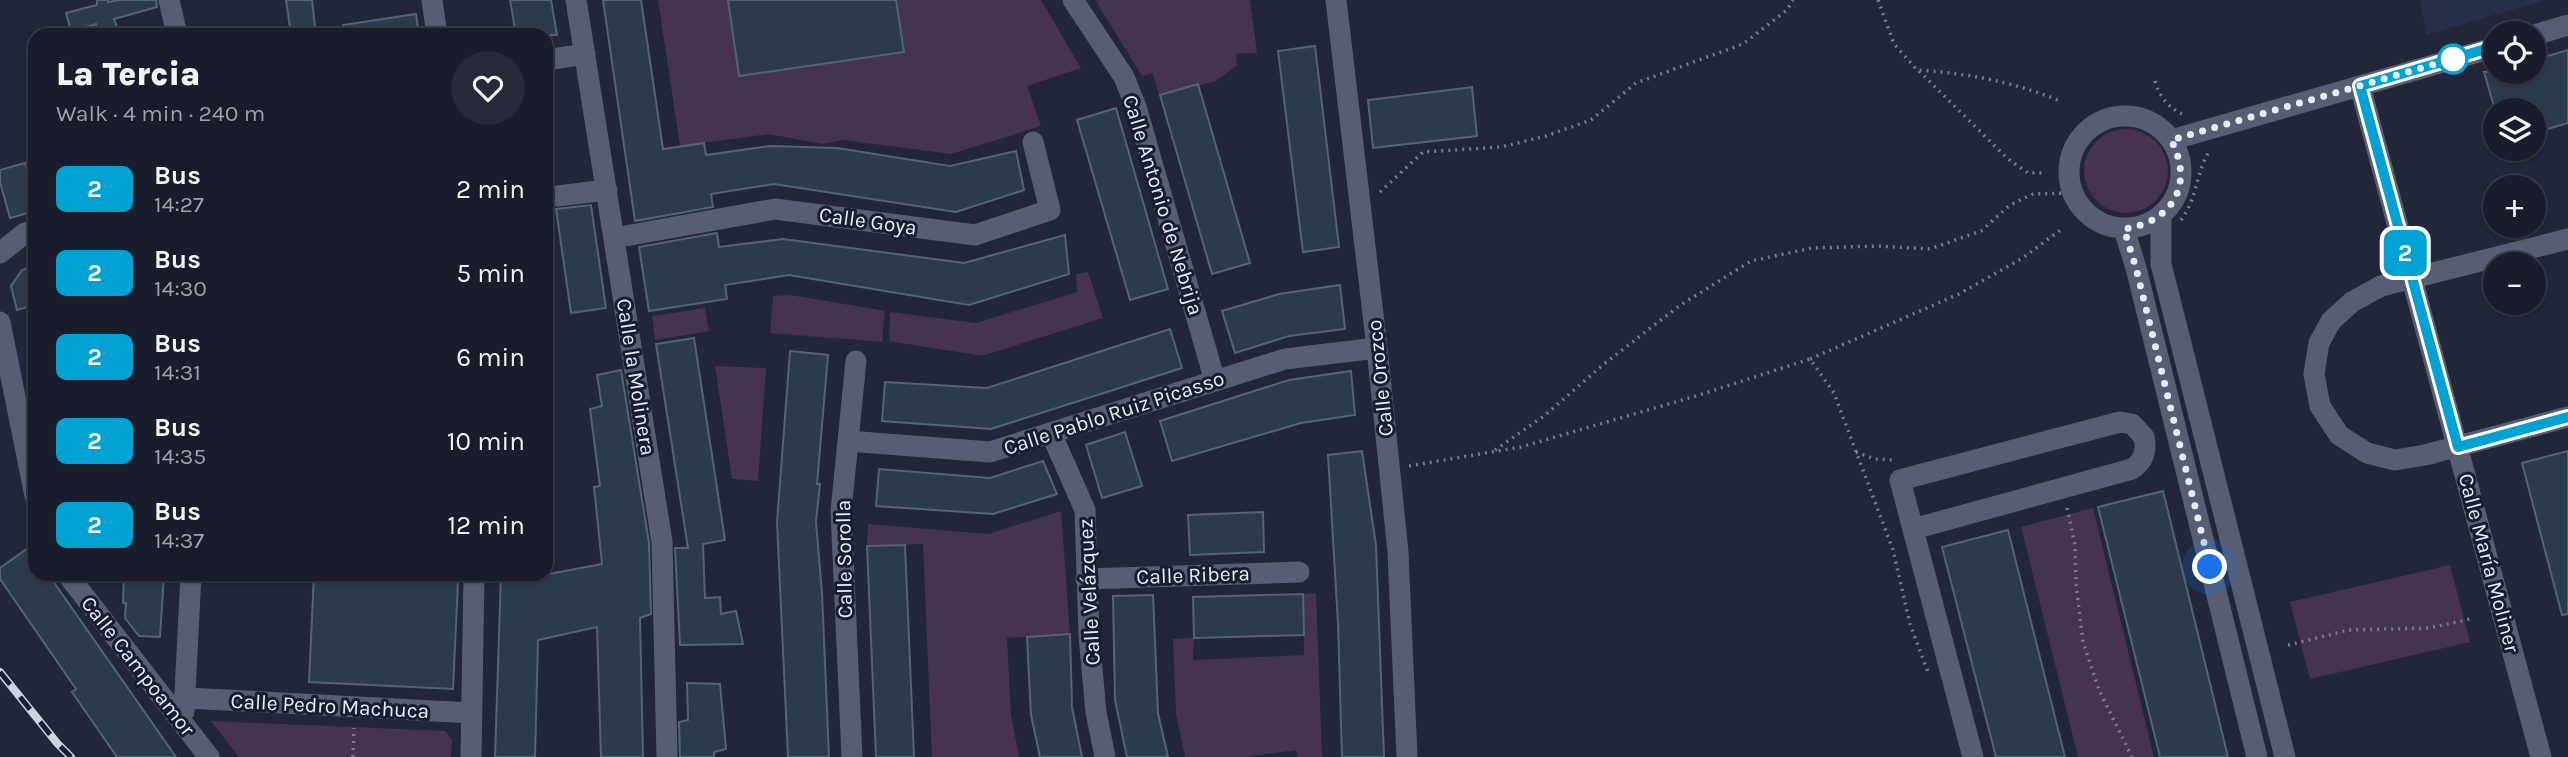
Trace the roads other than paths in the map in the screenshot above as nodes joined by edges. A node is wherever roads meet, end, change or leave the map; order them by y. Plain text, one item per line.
1 (169, 0) edge
2 (432, 0) edge
3 (576, 0) edge
4 (1073, 0) edge
5 (1336, 0) edge
6 (2568, 25) edge
7 (175, 28) edge
8 (437, 28) edge
9 (2546, 31) edge
10 (2483, 51) edge
11 (585, 54) junction
12 (553, 59) edge
13 (2360, 86) junction
14 (2171, 140) junction
15 (1033, 142) dead end
16 (607, 190) junction
17 (557, 196) dead end
18 (2170, 220) junction
19 (2124, 229) junction
20 (28, 232) edge
21 (614, 237) junction
22 (2568, 239) edge
23 (0, 253) edge
24 (2412, 279) junction
25 (0, 322) edge
26 (1377, 348) junction
27 (856, 361) dead end
28 (1215, 381) junction
29 (2568, 417) edge
30 (1051, 433) junction
31 (848, 442) junction
32 (2458, 447) junction
33 (28, 461) edge
34 (1913, 529) junction
35 (1299, 572) dead end
36 (1086, 579) junction
37 (72, 581) edge
38 (191, 581) edge
39 (474, 581) edge
40 (187, 698) junction
41 (472, 713) junction
42 (182, 724) junction
43 (209, 757) edge
44 (471, 757) edge
45 (667, 757) edge
46 (852, 757) edge
47 (1105, 757) edge
48 (1407, 757) edge
49 (1973, 757) edge
50 (2257, 757) edge
51 (2285, 757) edge
52 (2541, 757) edge

1 - 7 street
2 - 8 street
3 - 11 street, Calle la Molinera
4 - 28 street, Calle Antonio de Nebrija
5 - 26 street, Calle Orozco
6 - 9 street
10 - 13 street
11 - 12 street
11 - 16 street, Calle la Molinera
13 - 14 street
13 - 24 street, Calle María Moliner
14 - 18 street
14 - 19 street
15 - 21 street, Calle Goya
16 - 17 street
16 - 21 street, Calle la Molinera
18 - 19 street
18 - 51 street
19 - 50 street
20 - 23 street
21 - 45 street, Calle la Molinera
22 - 24 street
24 - 32 street, Calle María Moliner
24 - 32 street
25 - 33 street
26 - 28 street, Calle Pablo Ruiz Picasso
26 - 48 street, Calle Orozco
27 - 31 street, Calle Sorolla
28 - 30 street, Calle Pablo Ruiz Picasso
29 - 32 street
30 - 31 street, Calle Pablo Ruiz Picasso
30 - 36 street, Calle Velázquez
31 - 46 street, Calle Sorolla
32 - 52 street, Calle María Moliner
34 - 34 street
34 - 49 street
35 - 36 street, Calle Ribera
36 - 47 street, Calle Velázquez
37 - 42 street, Calle Campoamor
38 - 40 street
39 - 41 street
40 - 41 street, Calle Pedro Machuca
40 - 42 street
41 - 44 street
42 - 43 street, Calle Campoamor

